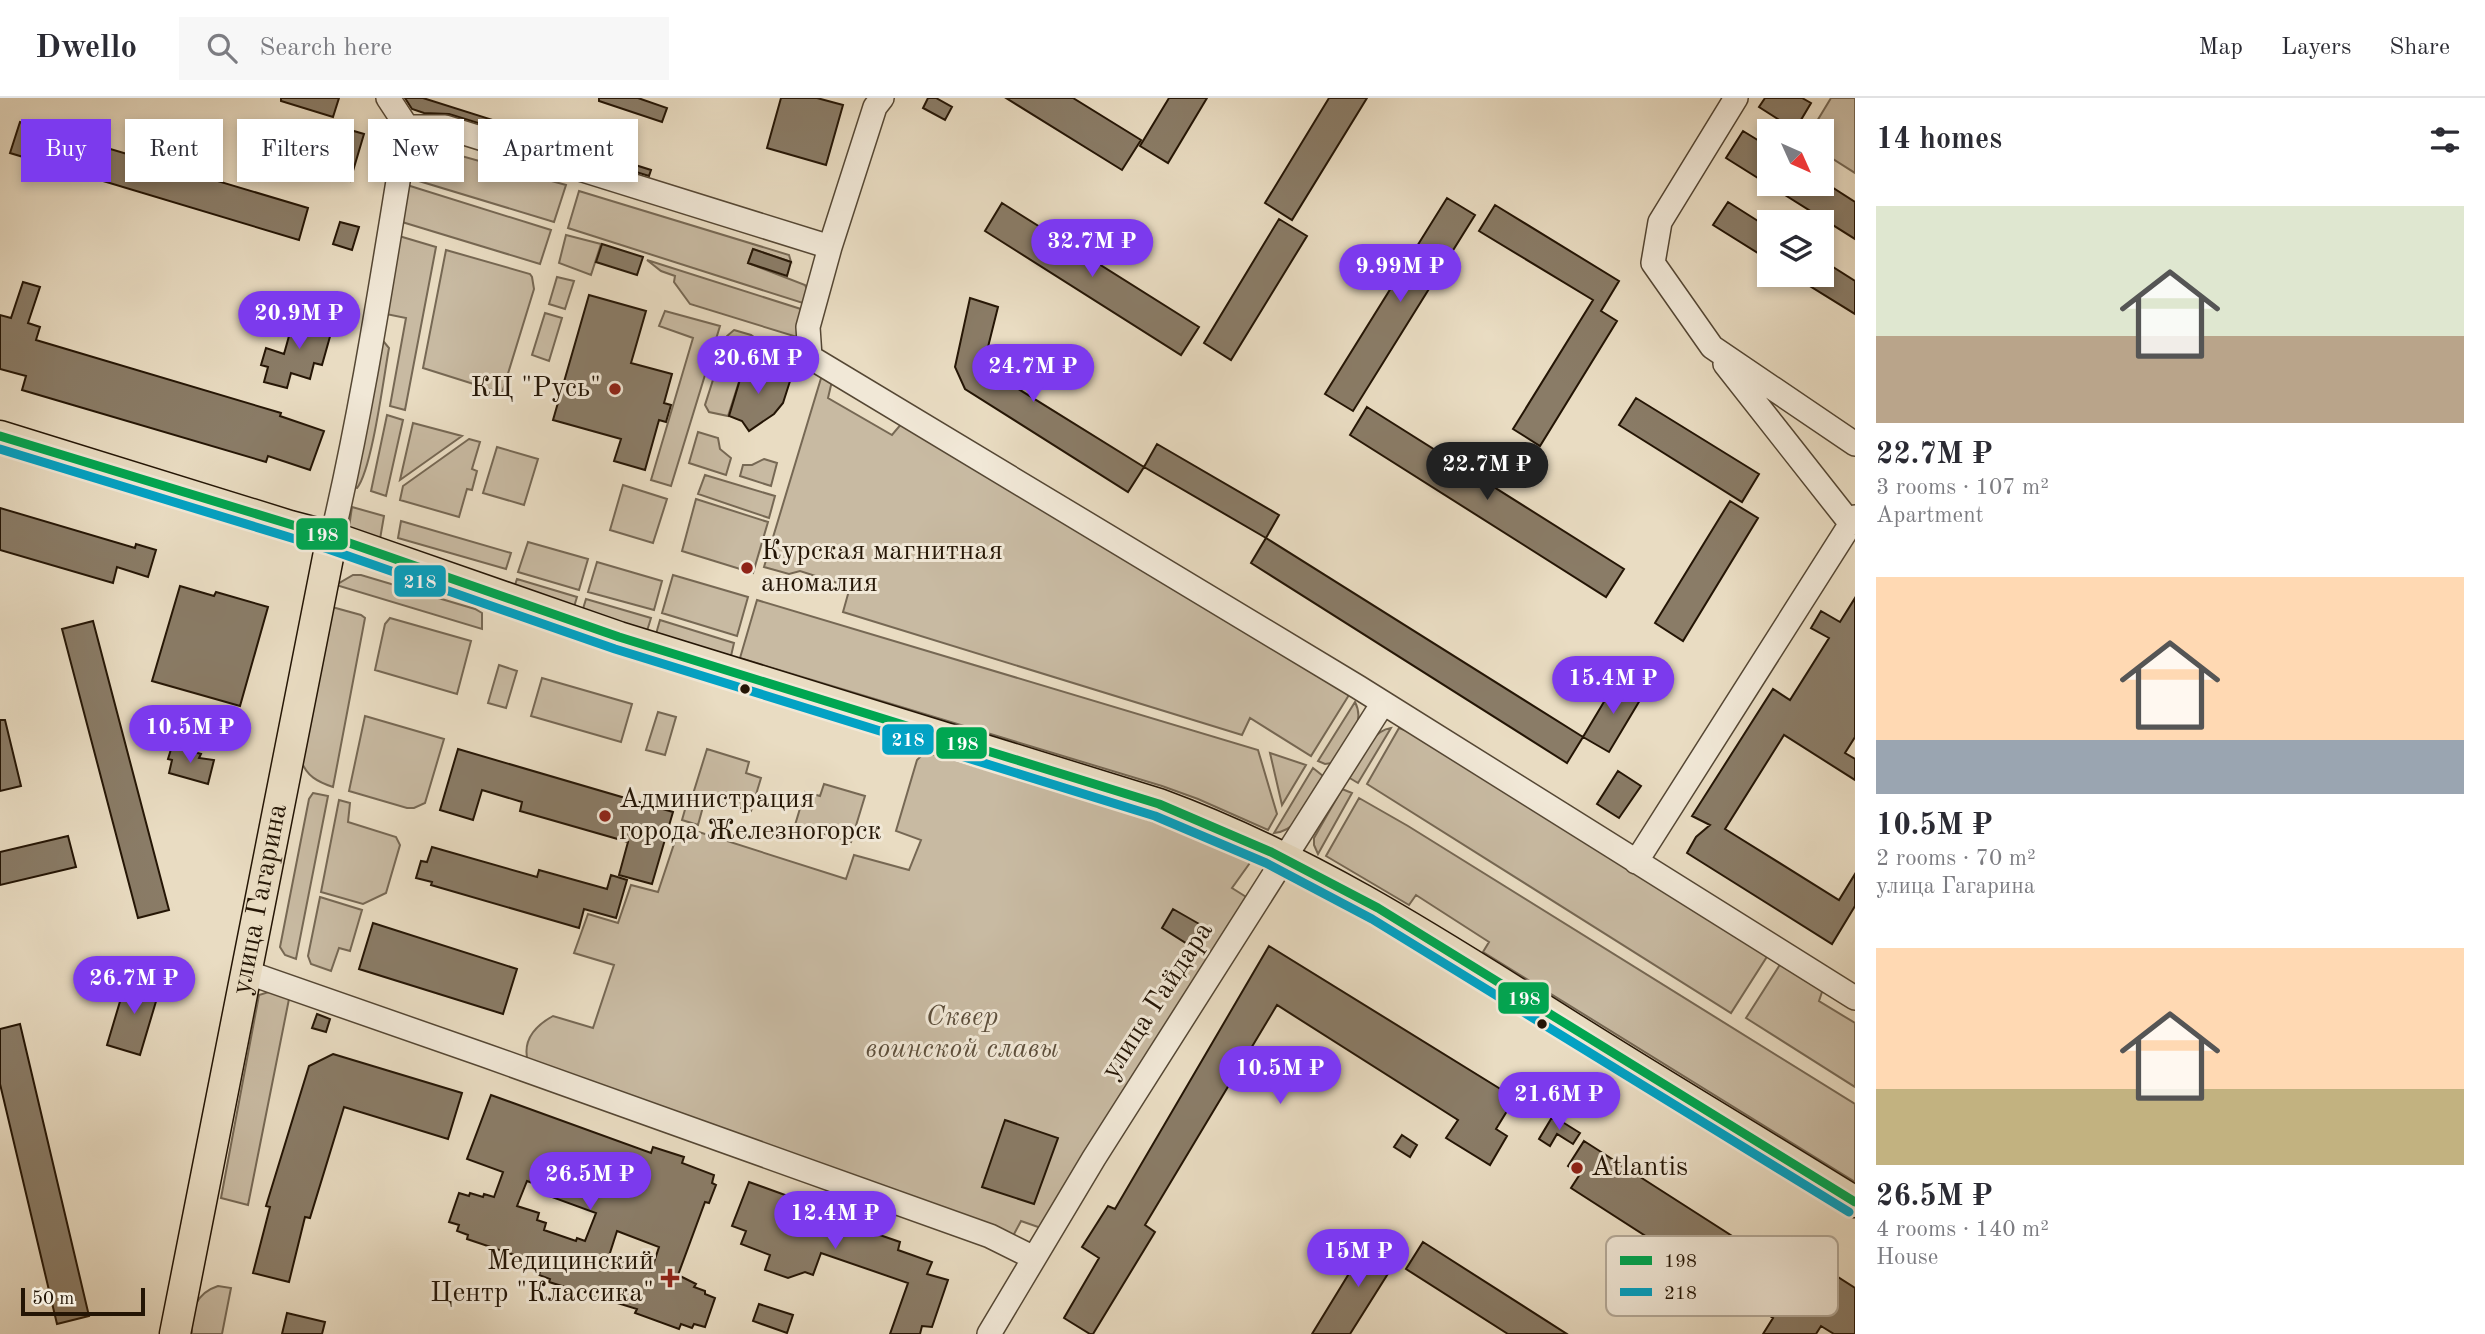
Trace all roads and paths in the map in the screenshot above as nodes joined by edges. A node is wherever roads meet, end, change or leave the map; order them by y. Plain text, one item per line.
1 (388, 98) edge
2 (881, 98) edge
3 (1737, 98) edge
4 (402, 119) edge
5 (464, 133) edge
6 (398, 182) edge
7 (830, 247) junction
8 (1712, 347) junction
9 (0, 436) edge
10 (1855, 444) edge
11 (1853, 521) edge
12 (332, 537) junction
13 (1383, 702) junction
14 (1286, 858) junction
15 (1636, 862) junction
16 (246, 972) junction
17 (1855, 998) edge
18 (1855, 1202) edge
19 (1034, 1258) junction
20 (175, 1334) edge
21 (989, 1334) edge

1 - 4 street
2 - 7 street
3 - 8 street
5 - 7 street
6 - 12 street, улица Гагарина
7 - 13 street
8 - 10 street
8 - 11 street
9 - 12 main road
11 - 15 street
12 - 14 main road
12 - 16 main road, улица Гагарина
13 - 14 street, улица Гайдара
13 - 15 street
14 - 18 main road
14 - 19 street, улица Гайдара
15 - 17 street
16 - 19 street
16 - 20 main road, улица Гагарина
19 - 21 street, улица Гайдара

